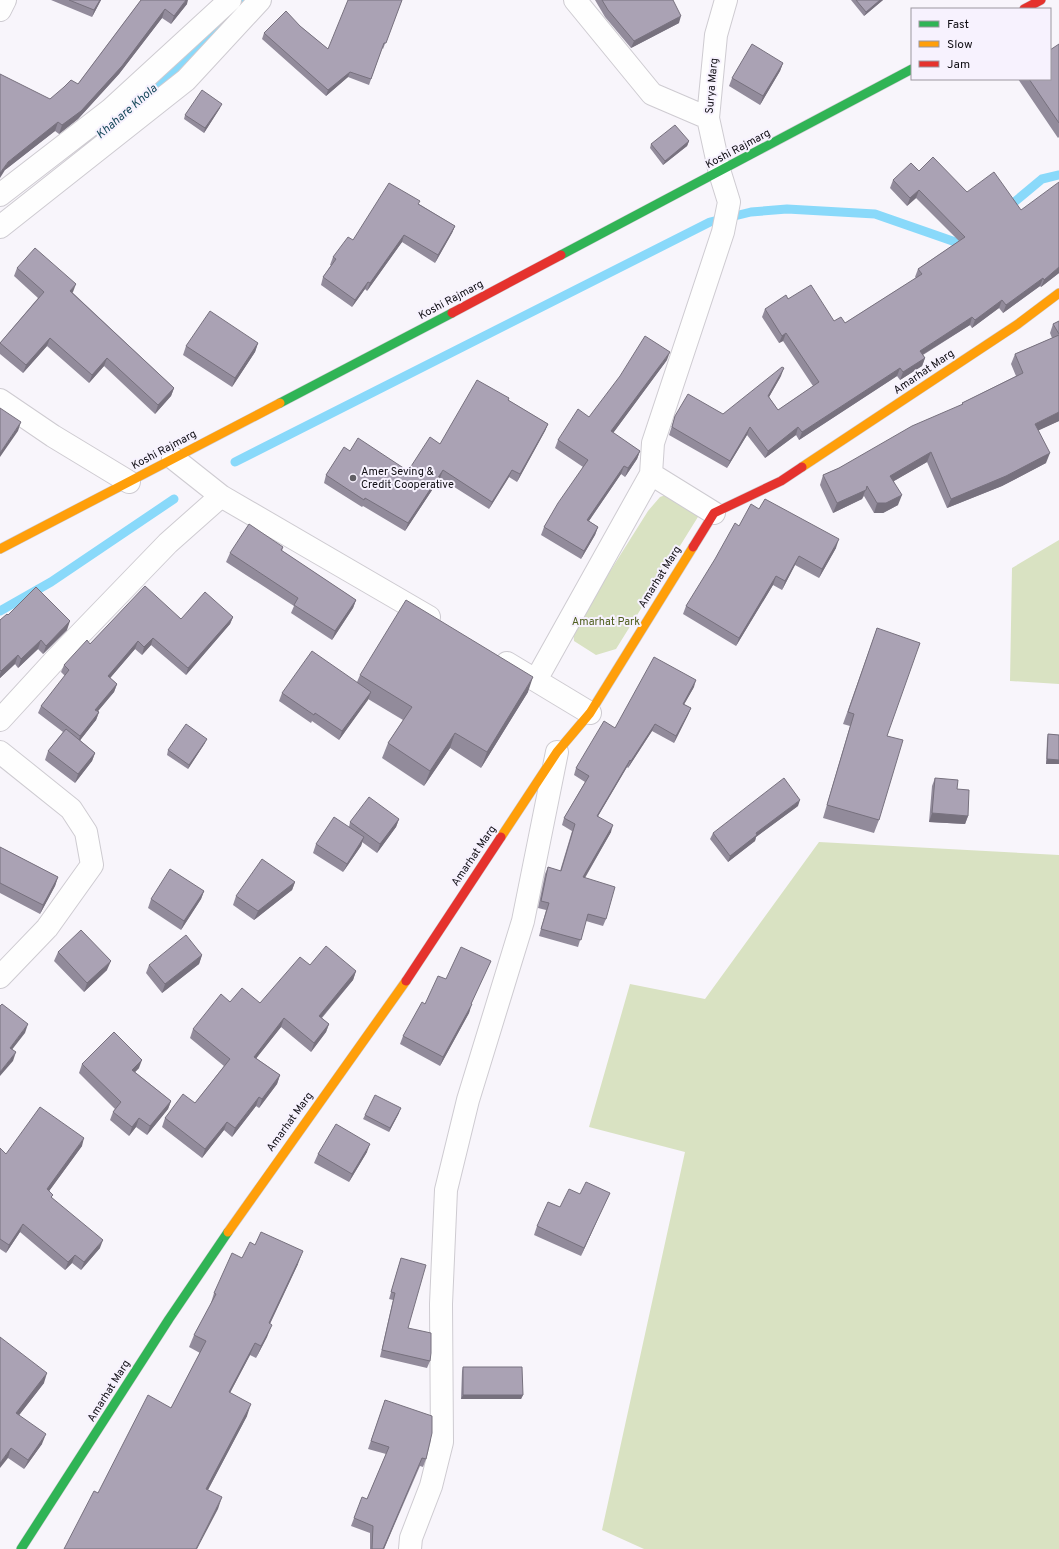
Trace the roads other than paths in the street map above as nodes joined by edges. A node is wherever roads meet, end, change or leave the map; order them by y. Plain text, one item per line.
1 (5, 0) edge
2 (230, 0) edge
3 (260, 0) edge
4 (575, 0) edge
5 (726, 0) edge
6 (1041, 0) edge
7 (1026, 8) edge
8 (0, 10) edge
9 (216, 30) junction
10 (911, 70) edge
11 (708, 118) junction
12 (720, 173) junction
13 (0, 195) edge
14 (0, 227) edge
15 (1059, 294) edge
16 (0, 400) edge
17 (173, 458) junction
18 (651, 474) junction
19 (129, 482) junction
20 (221, 496) junction
21 (714, 513) junction
22 (0, 549) edge
23 (447, 628) edge
24 (488, 652) edge
25 (536, 680) junction
26 (590, 713) junction
27 (0, 720) edge
28 (0, 752) edge
29 (557, 752) junction
30 (0, 977) edge
31 (21, 1549) edge
32 (410, 1549) edge

1 - 8 street
2 - 9 street
3 - 9 street
4 - 11 street
5 - 11 street, Surya Marg
6 - 7 street
9 - 13 street
9 - 14 street
10 - 12 street, Koshi Rajmarg
11 - 12 street, Surya Marg
12 - 17 street, Koshi Rajmarg
12 - 18 street, Surya Marg
15 - 21 street, Amarhat Marg
16 - 19 street
17 - 19 street, Koshi Rajmarg
17 - 20 street
18 - 21 street
18 - 25 street
19 - 22 street, Koshi Rajmarg
20 - 23 street
20 - 27 street
21 - 26 street, Amarhat Marg
24 - 25 street
25 - 26 street
26 - 29 street, Amarhat Marg
28 - 30 street
29 - 31 street, Amarhat Marg
29 - 32 street

